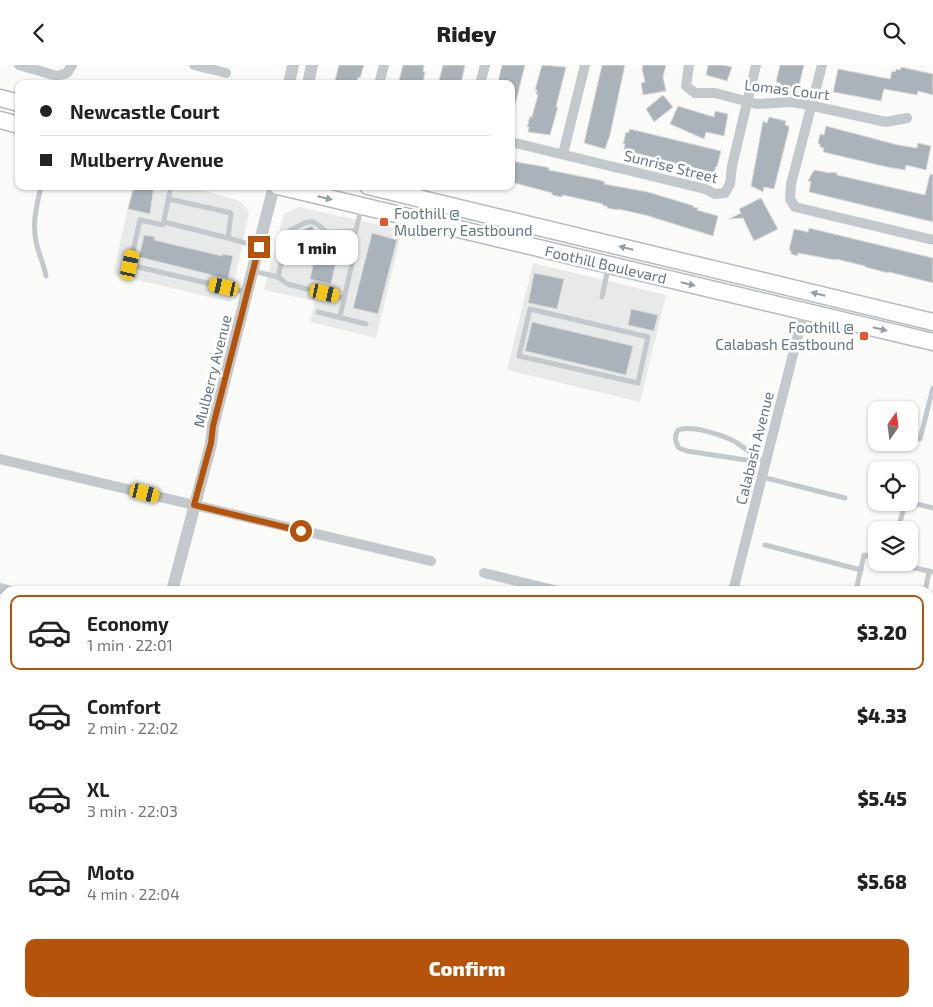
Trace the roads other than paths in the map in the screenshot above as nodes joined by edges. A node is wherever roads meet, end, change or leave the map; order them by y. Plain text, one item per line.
1 (19, 65) edge
2 (194, 65) edge
3 (293, 65) edge
4 (312, 65) edge
5 (384, 65) edge
6 (485, 65) edge
7 (585, 65) edge
8 (689, 65) edge
9 (756, 65) edge
10 (822, 65) edge
11 (70, 69) edge
12 (226, 73) dead end
13 (290, 80) edge
14 (309, 80) edge
15 (380, 80) edge
16 (481, 80) edge
17 (0, 98) edge
18 (747, 101) junction
19 (15, 102) edge
20 (812, 106) junction
21 (906, 118) dead end
22 (0, 120) edge
23 (15, 124) edge
24 (515, 143) edge
25 (563, 155) junction
26 (41, 190) edge
27 (170, 190) edge
28 (273, 190) edge
29 (295, 190) edge
30 (385, 190) edge
31 (168, 199) junction
32 (361, 206) junction
33 (164, 222) junction
34 (356, 231) junction
35 (327, 232) junction
36 (228, 238) junction
37 (933, 241) edge
38 (259, 247) junction
39 (283, 257) junction
40 (609, 265) junction
41 (253, 271) junction
42 (46, 276) dead end
43 (278, 277) junction
44 (248, 293) junction
45 (602, 297) dead end
46 (344, 298) junction
47 (804, 311) junction
48 (318, 312) dead end
49 (340, 317) junction
50 (569, 318) joint
51 (933, 322) edge
52 (366, 324) dead end
53 (933, 342) edge
54 (933, 388) edge
55 (920, 439) dead end
56 (0, 459) edge
57 (761, 461) junction
58 (762, 477) junction
59 (844, 497) dead end
60 (918, 504) edge
61 (194, 505) junction
62 (933, 508) edge
63 (765, 545) dead end
64 (868, 556) edge
65 (431, 561) dead end
66 (918, 569) edge
67 (861, 570) junction
68 (931, 572) edge
69 (484, 573) dead end
70 (173, 586) edge
71 (537, 586) edge
72 (734, 586) edge
73 (857, 586) edge
74 (927, 586) edge

1 - 11 street
2 - 12 street
3 - 13 street
4 - 14 street
5 - 15 street
6 - 16 street
7 - 25 street
8 - 18 street, Lomas Court
9 - 18 street, Sunrise Street
10 - 20 street
17 - 19 main road
18 - 20 street, Lomas Court
18 - 25 street, Sunrise Street
20 - 21 street, Lomas Court
20 - 37 street
22 - 23 main road
24 - 25 street, Sunrise Street
26 - 42 lane
27 - 31 lane
28 - 38 street, Mulberry Avenue
29 -> 32 main road, Foothill Boulevard
51 -> 30 main road, Foothill Boulevard
31 - 33 lane
31 - 36 lane
32 - 34 lane
32 - 40 main road, Foothill Boulevard
33 - 36 lane
33 - 44 lane
34 - 35 lane
34 - 46 lane
35 - 39 lane
35 - 39 lane
36 - 38 lane
38 - 41 street, Mulberry Avenue
39 - 43 lane
40 - 45 lane
40 -> 47 main road, Foothill Boulevard
41 - 43 lane
41 - 44 street, Mulberry Avenue
43 - 46 lane
44 - 61 street, Mulberry Avenue
46 - 49 lane
47 -> 53 main road, Foothill Boulevard
47 - 57 street, Calabash Avenue
48 - 49 lane
49 - 52 lane
50 - 50 lane
54 - 55 lane
56 - 61 street
57 - 57 lane
57 - 58 street, Calabash Avenue
58 - 59 lane
58 - 72 street, Calabash Avenue
60 - 62 lane
61 - 65 street
61 - 70 street, Mulberry Avenue
63 - 67 lane
64 - 67 lane
66 - 68 lane
67 - 73 lane
68 - 74 lane
69 - 71 street

